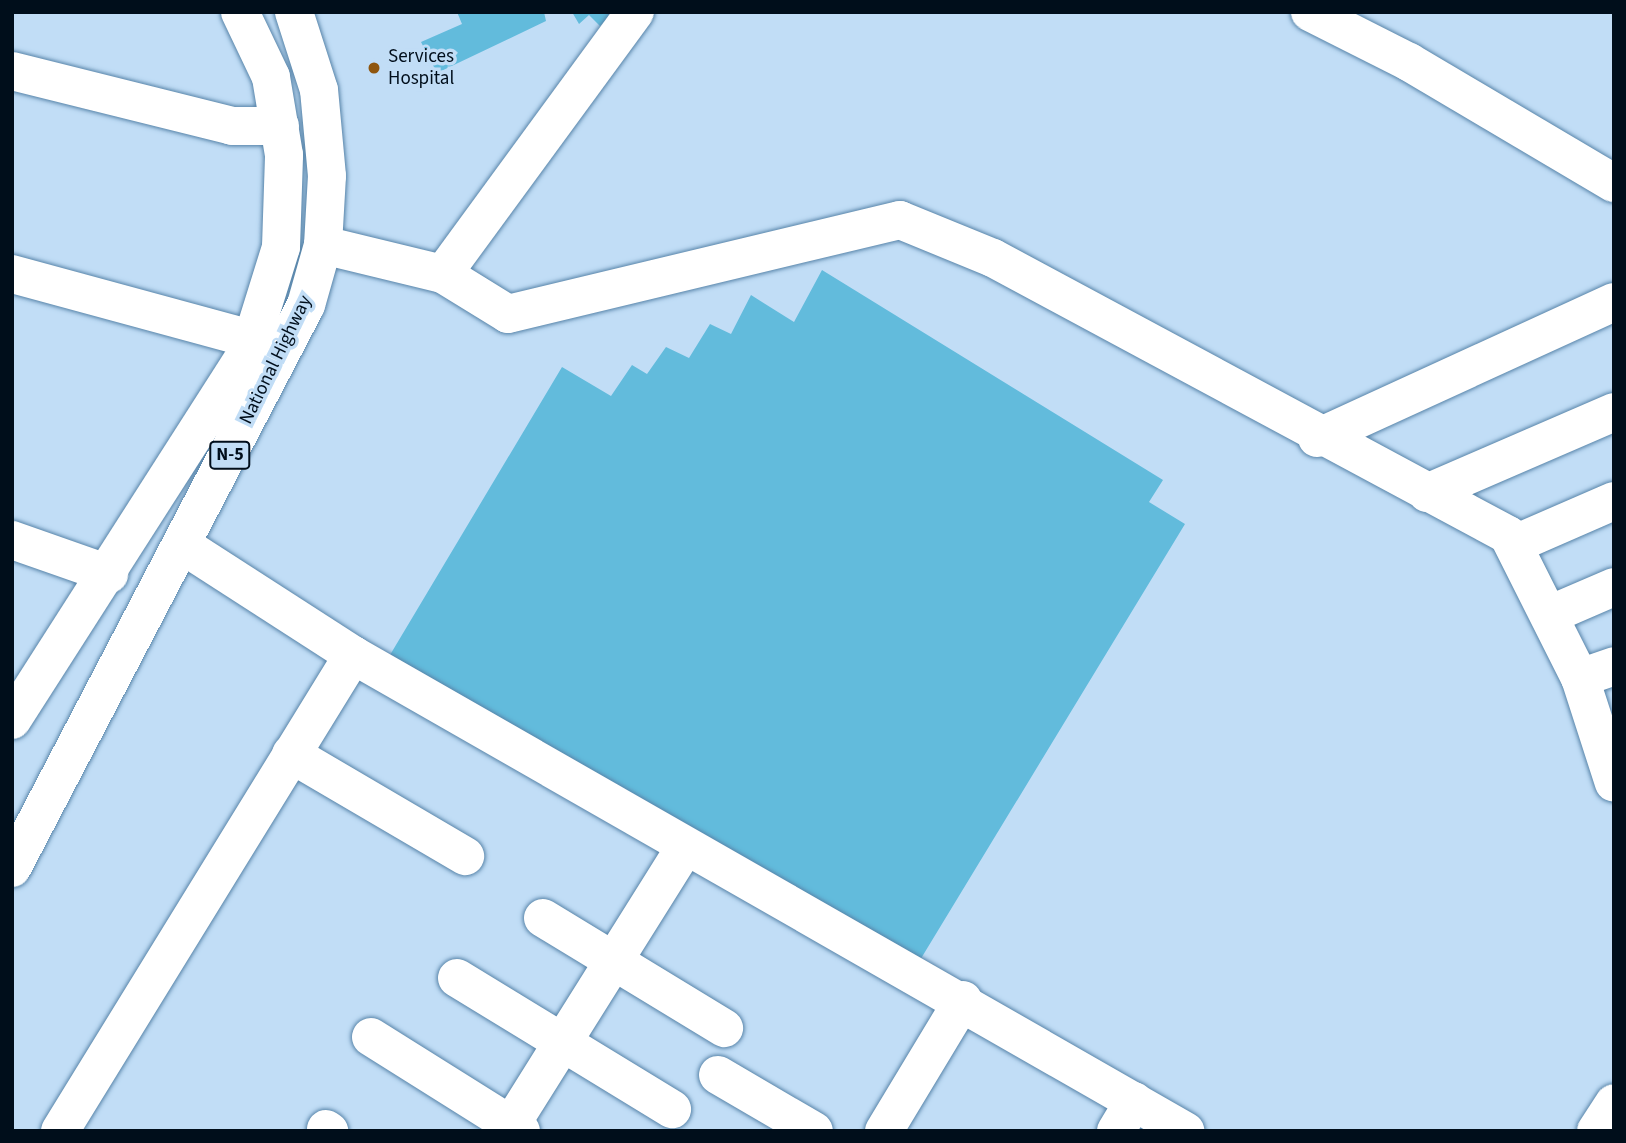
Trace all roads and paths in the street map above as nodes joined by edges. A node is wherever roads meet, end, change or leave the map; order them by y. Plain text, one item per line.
1 (240, 12) edge
2 (635, 12) edge
3 (301, 14) edge
4 (1326, 16) edge
5 (12, 71) edge
6 (319, 90) junction
7 (277, 111) junction
8 (1607, 167) edge
9 (323, 245) junction
10 (12, 274) edge
11 (443, 274) junction
12 (1614, 302) edge
13 (252, 339) junction
14 (1614, 412) edge
15 (1317, 438) junction
16 (1427, 493) junction
17 (1614, 501) edge
18 (12, 540) edge
19 (1515, 544) junction
20 (184, 547) junction
21 (109, 575) junction
22 (1614, 587) edge
23 (1549, 615) junction
24 (353, 654) junction
25 (1597, 672) edge
26 (95, 714) junction
27 (12, 720) edge
28 (290, 754) junction
29 (1614, 783) edge
30 (12, 830) edge
31 (685, 847) junction
32 (465, 856) dead end
33 (12, 868) edge
34 (543, 918) dead end
35 (613, 961) junction
36 (457, 978) dead end
37 (963, 1000) junction
38 (724, 1028) dead end
39 (372, 1037) dead end
40 (562, 1042) junction
41 (718, 1075) dead end
42 (1614, 1103) edge
43 (672, 1109) dead end
44 (1125, 1116) edge
45 (513, 1129) edge
46 (60, 1131) edge
47 (814, 1131) edge
48 (884, 1131) edge
49 (1185, 1131) edge
50 (1596, 1131) edge

1 - 7 main road, National Highway / N-5
2 - 11 main road
3 - 6 main road, National Highway / N-5
4 - 8 main road
5 - 7 main road
6 - 7 main road
6 - 9 main road, National Highway / N-5
7 - 13 main road, National Highway / N-5
9 - 11 main road
9 - 20 main road, National Highway / N-5
10 - 13 main road
11 - 15 main road
12 - 15 main road
13 - 21 main road, National Highway / N-5
14 - 16 main road
15 - 16 main road
16 - 19 main road
17 - 19 main road
18 - 21 main road
19 - 23 main road
20 - 24 main road
20 - 26 main road, National Highway / N-5
21 - 27 main road, National Highway / N-5
22 - 23 main road
23 - 25 main road
24 - 28 main road
24 - 31 main road
25 - 29 main road
26 - 30 main road
26 - 33 main road, National Highway / N-5
28 - 32 main road
28 - 46 main road
31 - 35 main road
31 - 37 main road
34 - 35 main road
35 - 38 main road
35 - 40 main road
36 - 40 main road
37 - 44 main road
37 - 48 main road
39 - 45 main road
40 - 43 main road
40 - 45 main road
41 - 47 main road
42 - 50 main road
44 - 49 main road

